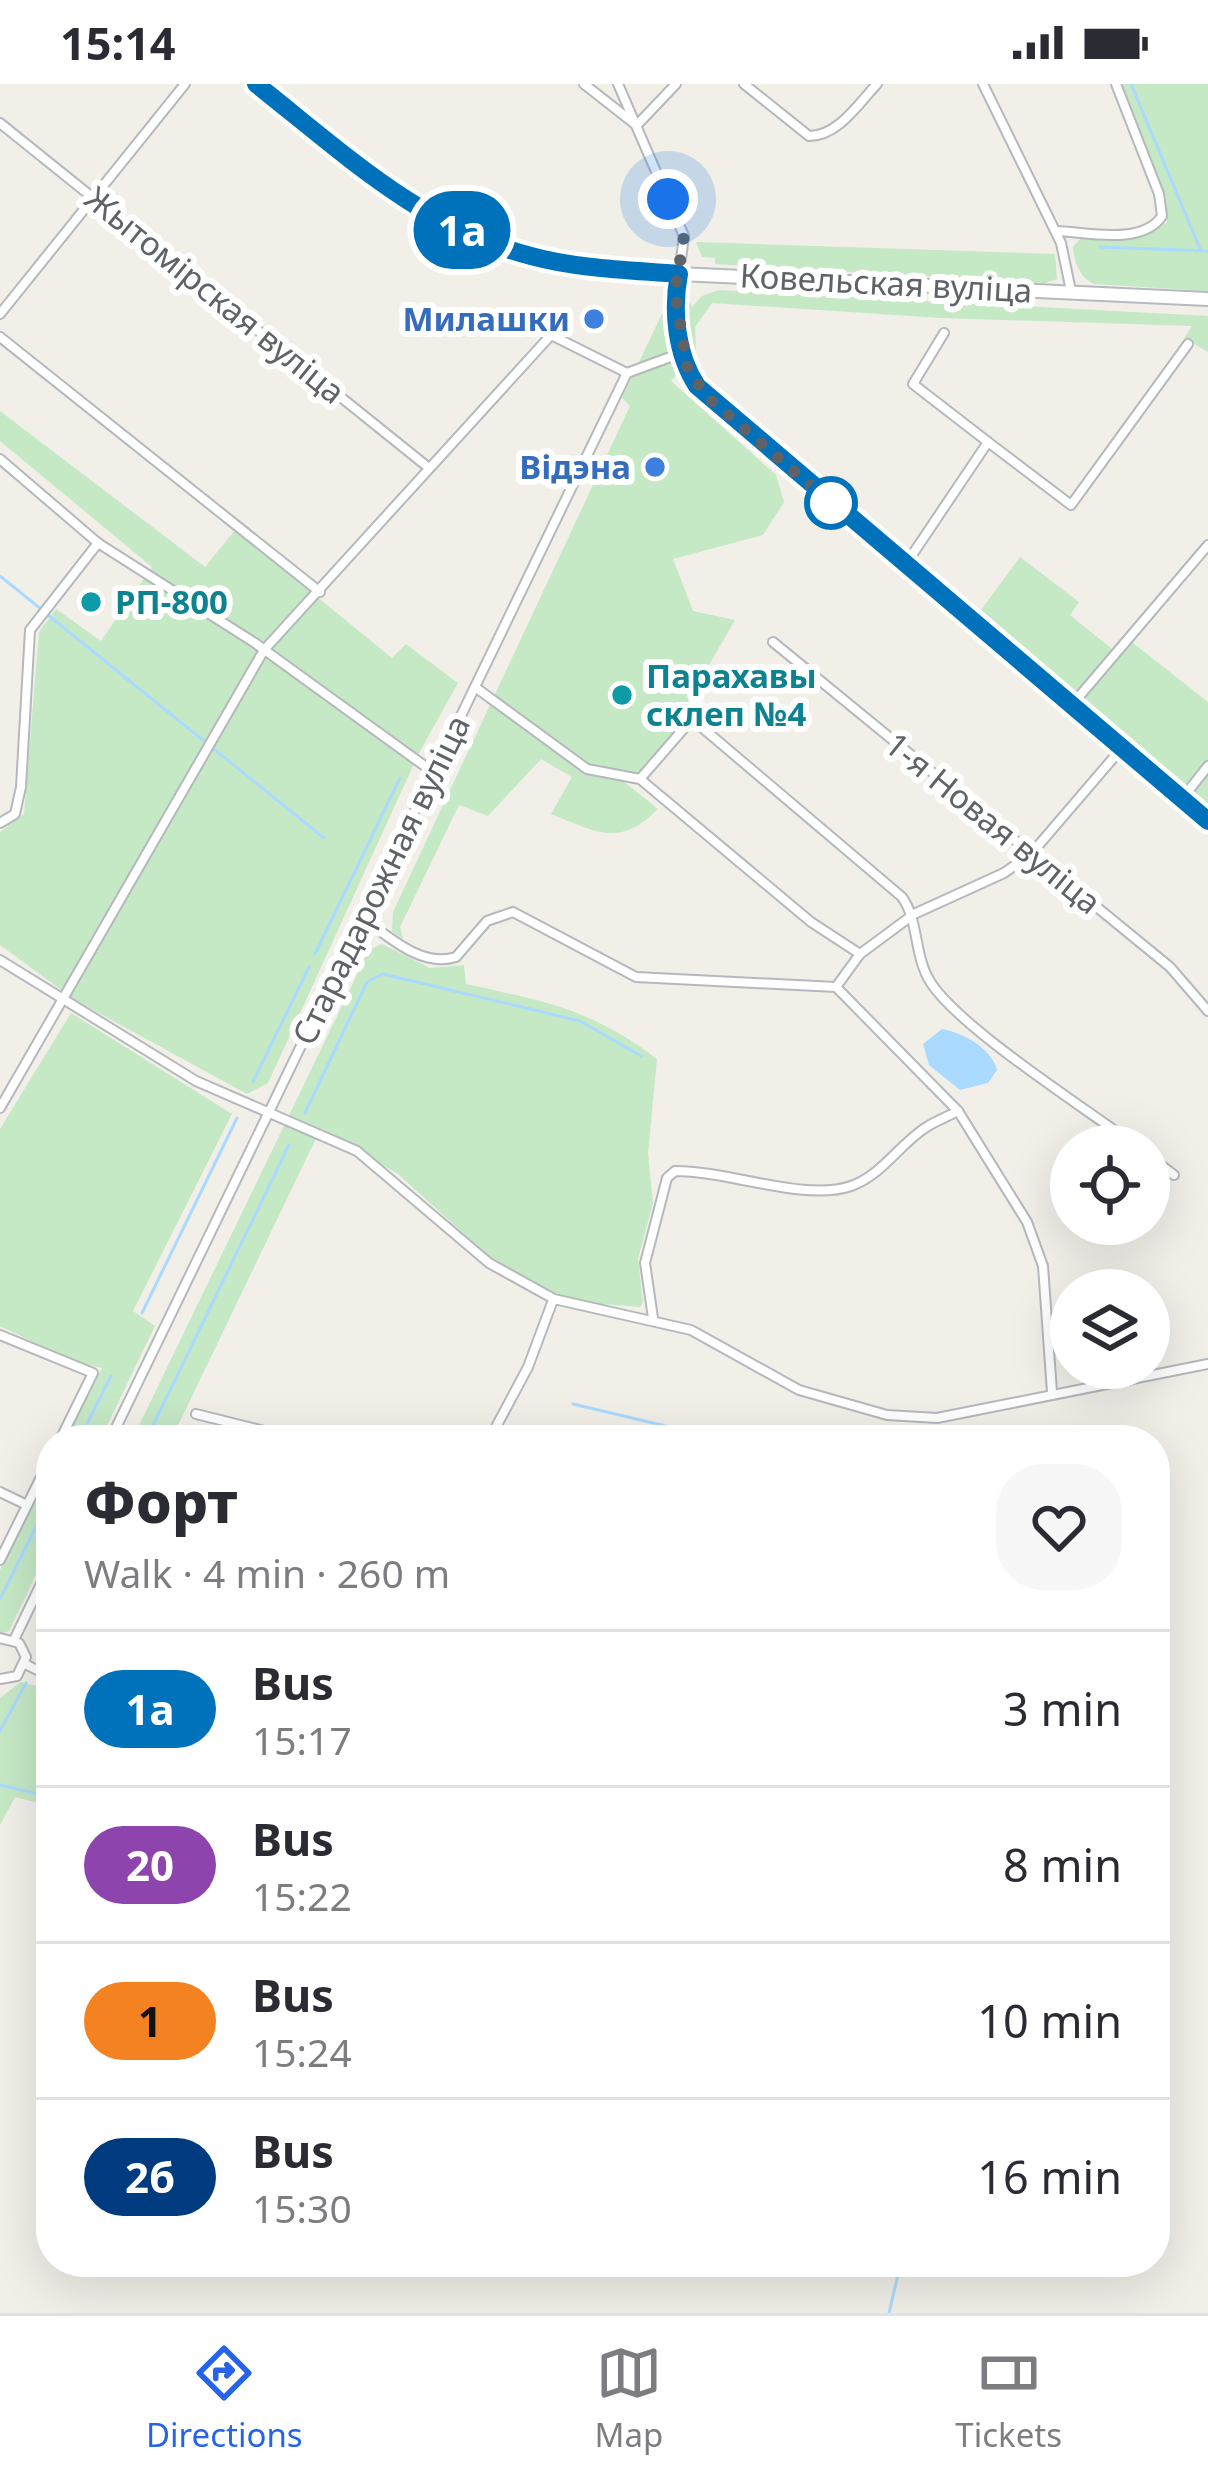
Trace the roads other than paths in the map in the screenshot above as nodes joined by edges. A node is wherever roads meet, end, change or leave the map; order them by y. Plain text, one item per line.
1 (185, 84) edge
2 (256, 84) edge
3 (584, 84) edge
4 (618, 84) edge
5 (676, 84) edge
6 (744, 84) edge
7 (877, 84) edge
8 (983, 84) edge
9 (1115, 84) edge
10 (0, 123) edge
11 (637, 125) junction
12 (92, 195) junction
13 (1056, 231) junction
14 (679, 274) junction
15 (1071, 291) junction
16 (1208, 299) edge
17 (0, 314) edge
18 (944, 333) dead end
19 (0, 337) edge
20 (1188, 344) dead end
21 (681, 353) junction
22 (627, 373) junction
23 (988, 442) junction
24 (0, 459) edge
25 (429, 468) junction
26 (98, 543) junction
27 (1208, 545) edge
28 (906, 564) junction
29 (320, 592) junction
30 (772, 642) dead end
31 (264, 650) junction
32 (475, 687) junction
33 (1071, 706) junction
34 (1121, 749) junction
35 (1208, 766) edge
36 (433, 772) junction
37 (640, 779) junction
38 (1181, 800) junction
39 (1208, 821) edge
40 (0, 823) edge
41 (1031, 854) junction
42 (914, 914) junction
43 (364, 919) junction
44 (860, 954) junction
45 (0, 961) edge
46 (836, 987) junction
47 (60, 1000) junction
48 (1208, 1011) edge
49 (0, 1108) edge
50 (958, 1111) junction
51 (268, 1113) junction
52 (1108, 1125) edge
53 (1170, 1171) edge
54 (1174, 1174) dead end
55 (554, 1299) junction
56 (653, 1318) junction
57 (0, 1335) edge
58 (1208, 1364) edge
59 (1052, 1392) junction
60 (196, 1414) dead end
61 (67, 1425) edge
62 (117, 1425) edge
63 (240, 1425) edge
64 (498, 1425) edge
65 (36, 1487) edge
66 (0, 1492) edge
67 (27, 1505) junction
68 (0, 1560) edge
69 (36, 1594) edge
70 (0, 1638) edge
71 (14, 1640) junction
72 (25, 1664) junction
73 (36, 1670) edge
74 (0, 1679) edge

1 - 12 street
2 - 14 main road, Ковельская вуліца
3 - 11 street
4 - 11 street
5 - 11 street
6 - 7 street
8 - 13 street
9 - 13 street
10 - 12 street, Жытомірская вуліца
11 - 14 street
12 - 17 street
12 - 25 street, Жытомірская вуліца
13 - 15 street
14 - 15 main road, Ковельская вуліца
14 - 21 street
15 - 16 main road, Ковельская вуліца
18 - 23 street
19 - 29 street
20 - 23 street
21 - 22 street
21 - 28 street
22 - 25 street
22 - 32 street, Старадарожная вуліца
23 - 28 street
24 - 26 street
25 - 29 street
26 - 31 street
26 - 40 street
27 - 33 street
28 - 33 street
29 - 31 street
30 - 41 street, 1-я Новая вуліца
31 - 36 street
31 - 47 street
32 - 36 street, Старадарожная вуліца
32 - 37 street
33 - 34 street
34 - 38 street
34 - 41 street
35 - 38 street
36 - 43 street, Старадарожная вуліца
37 - 42 street
37 - 44 street
38 - 39 street
41 - 42 street
41 - 48 street, 1-я Новая вуліца
42 - 44 street
42 - 52 street
43 - 46 street
43 - 51 street, Старадарожная вуліца
44 - 46 street
45 - 47 street
46 - 50 street
47 - 49 street
47 - 51 street
50 - 56 street
50 - 59 street
51 - 55 street
51 - 62 street, Старадарожная вуліца
53 - 54 street
55 - 56 street
55 - 64 street
56 - 59 street
57 - 61 street
58 - 59 street
60 - 63 street
65 - 67 street
66 - 67 street
67 - 68 street
69 - 71 street
70 - 71 street
71 - 72 street
72 - 73 street
72 - 74 street

